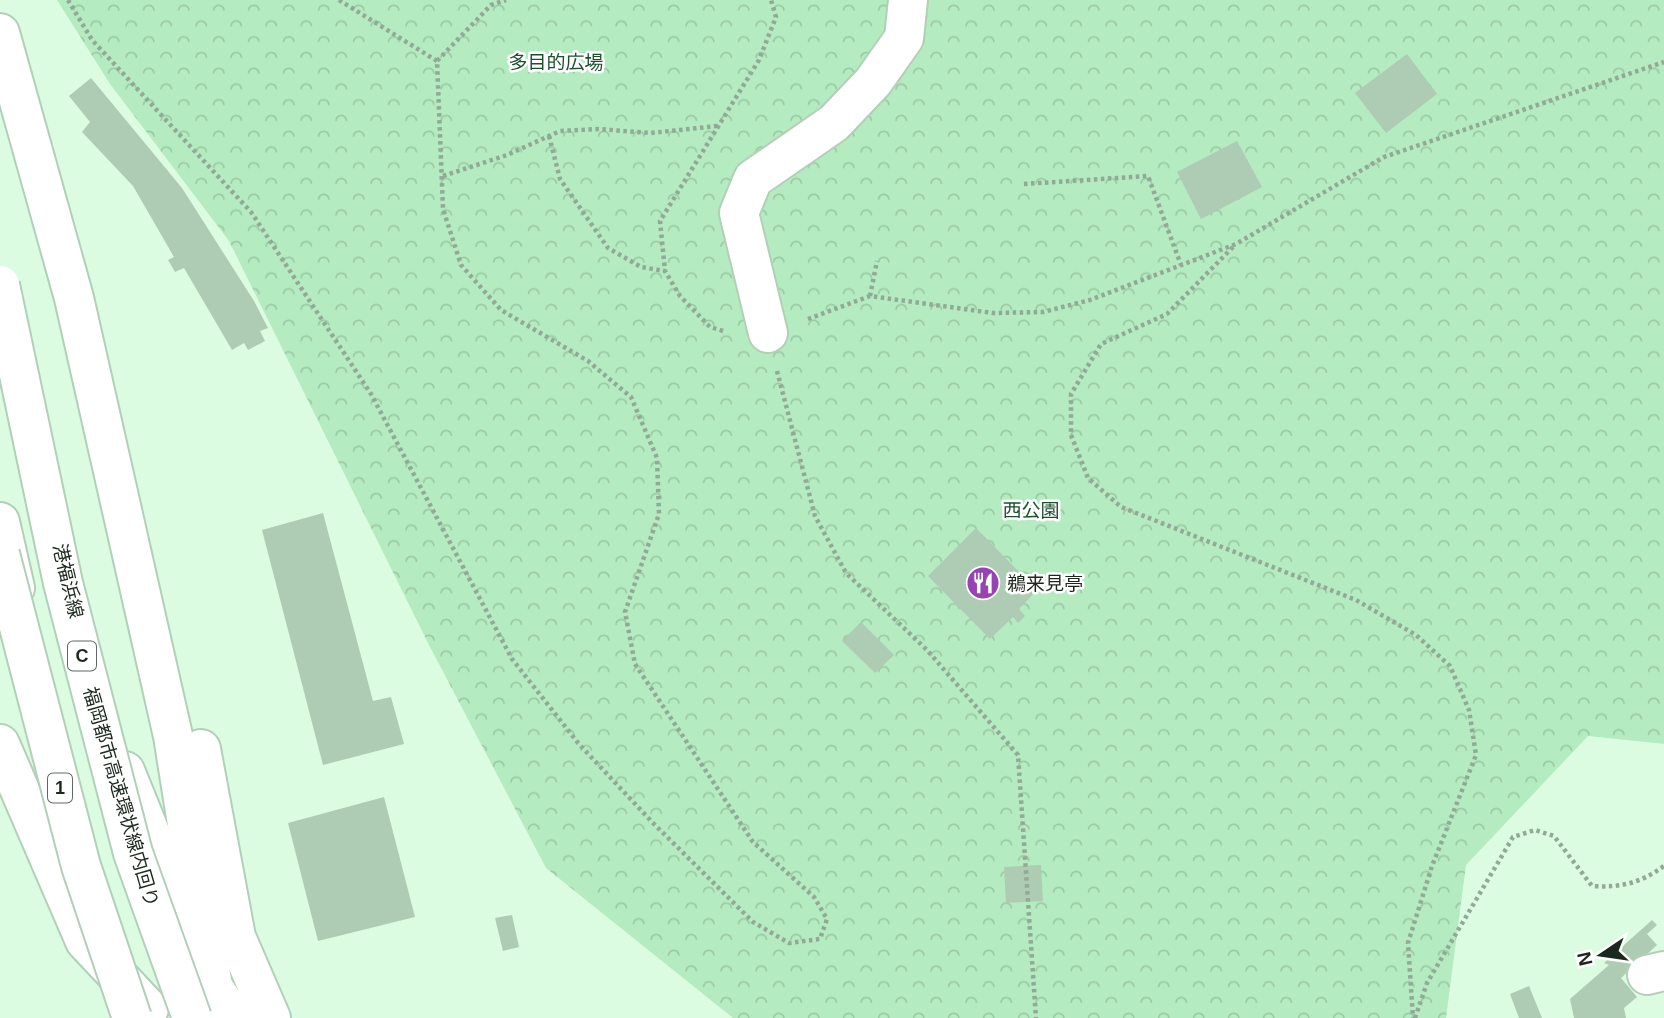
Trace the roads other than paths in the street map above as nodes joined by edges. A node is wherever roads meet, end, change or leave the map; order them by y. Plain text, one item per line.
1 (908, 0) edge
2 (0, 33) edge
3 (0, 287) edge
4 (768, 332) road end
5 (108, 443) junction
6 (0, 522) edge
7 (0, 554) edge
8 (0, 744) edge
9 (213, 1008) edge
10 (142, 1016) edge
11 (271, 1018) edge

1 - 4 main road
2 - 5 main road
3 - 9 main road, 福岡都市高速環状線内回り / C, bridge
5 - 9 main road
5 - 11 main road
6 - 10 main road
7 - 10 main road, 1, bridge
8 - 10 main road
9 - 10 main road

